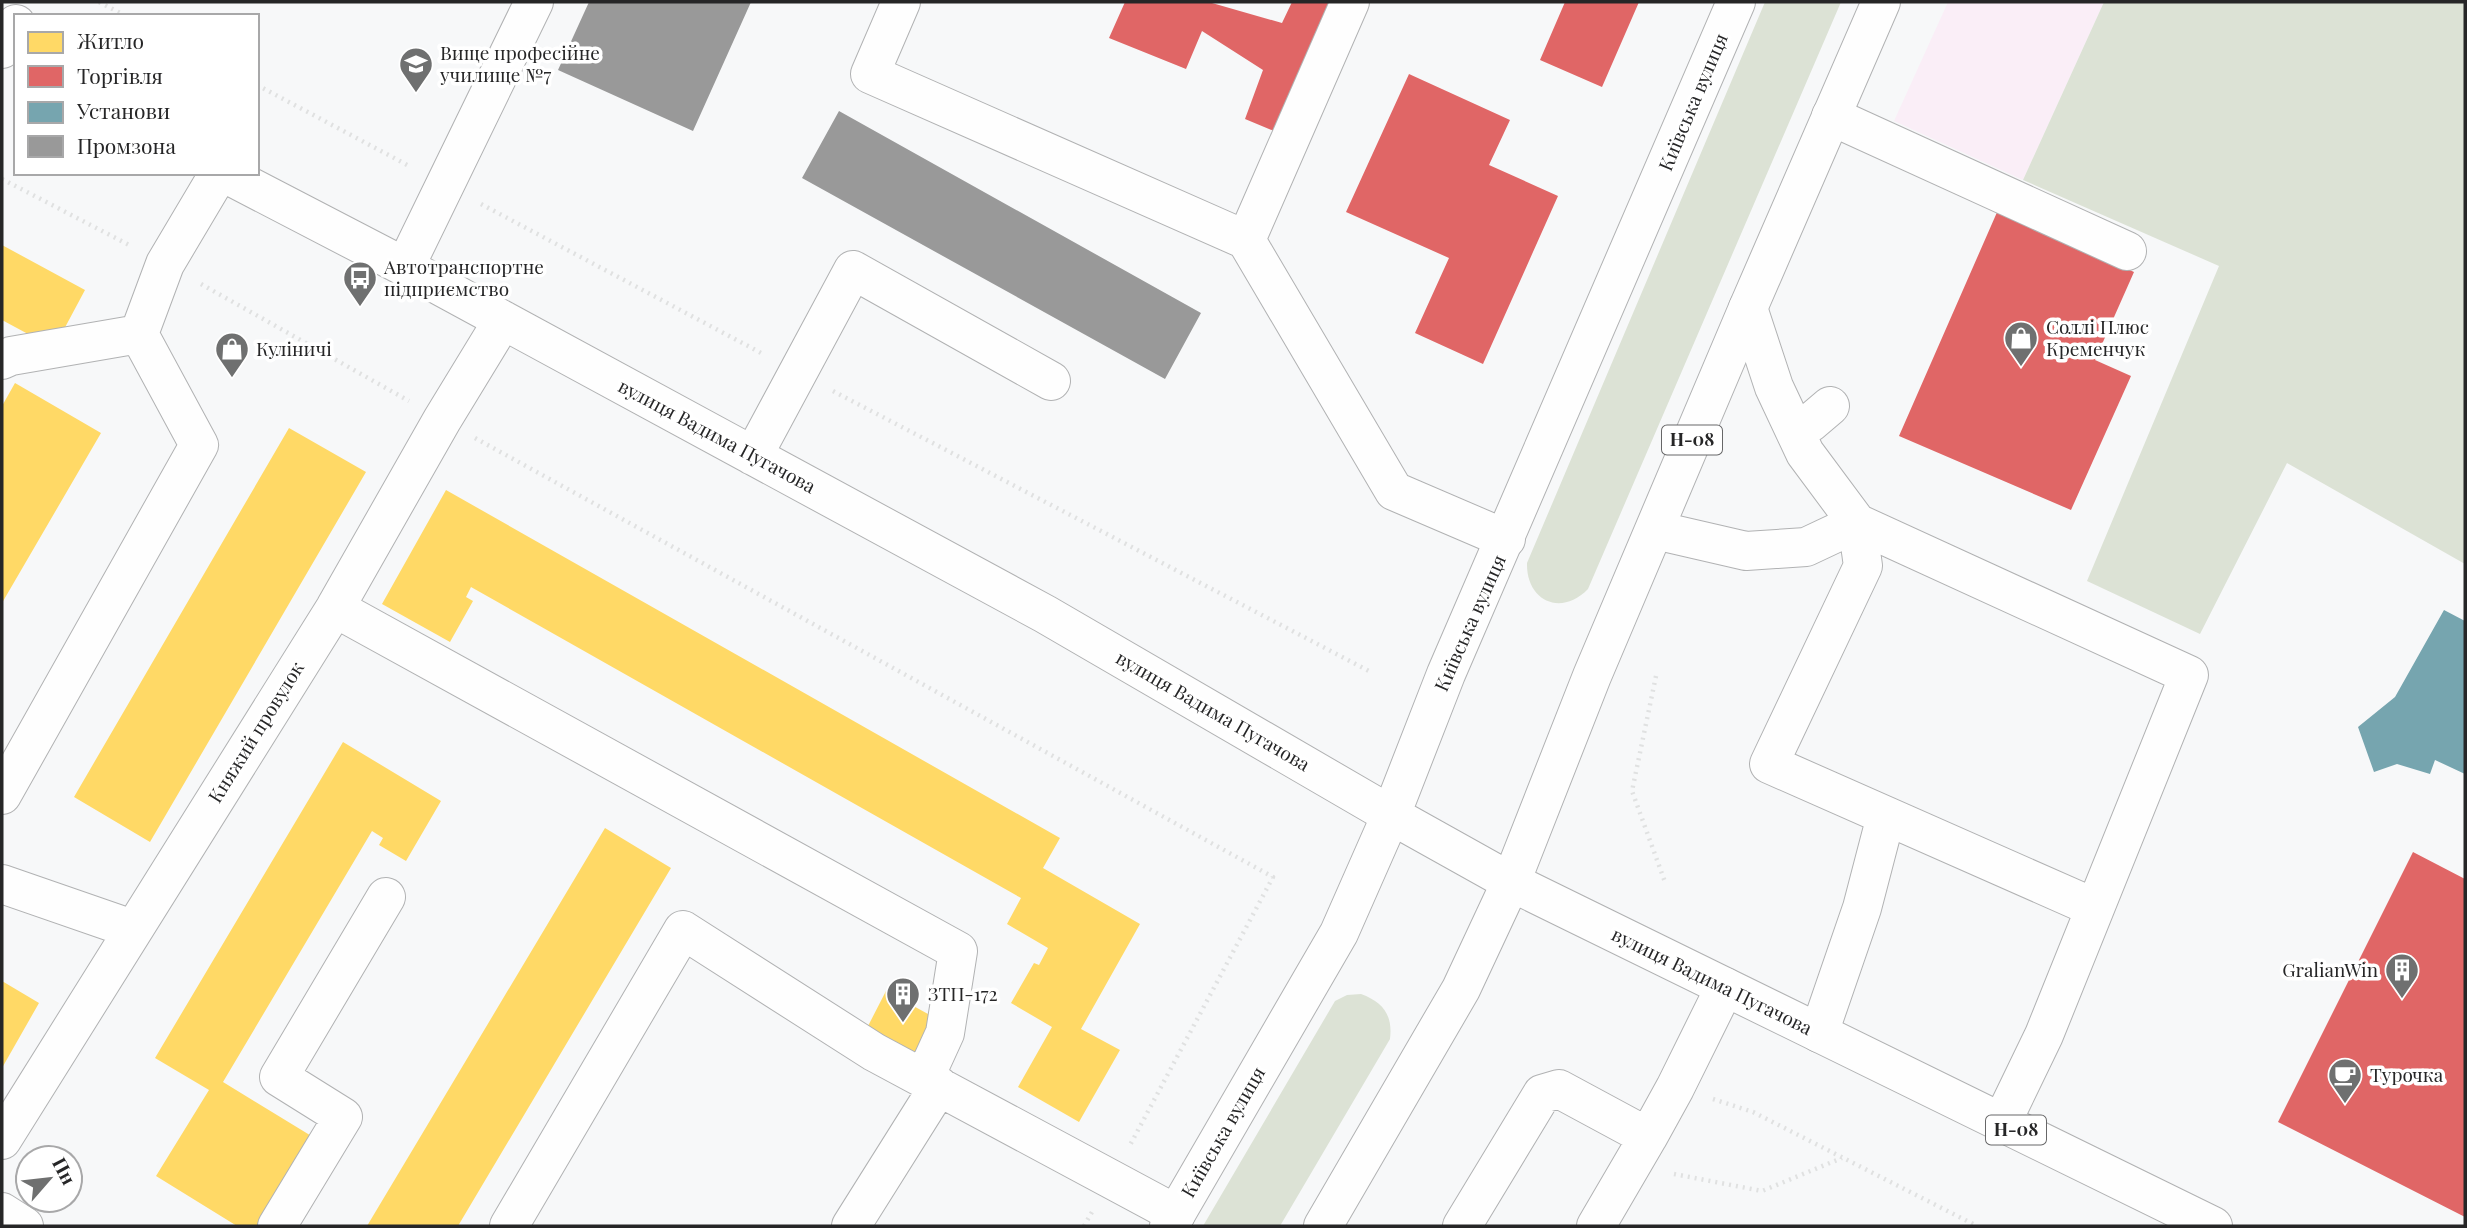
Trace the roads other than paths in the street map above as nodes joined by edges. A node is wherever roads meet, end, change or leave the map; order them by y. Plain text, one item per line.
1 (534, 2) edge
2 (901, 2) edge
3 (1350, 2) edge
4 (1736, 2) edge
5 (1881, 2) edge
6 (14, 28) edge
7 (2, 49) edge
8 (1831, 116) junction
9 (218, 175) edge
10 (228, 175) edge
11 (1246, 240) junction
12 (2127, 251) dead end
13 (405, 267) junction
14 (1748, 308) junction
15 (503, 320) junction
16 (139, 334) junction
17 (2, 360) edge
18 (1051, 382) dead end
19 (1830, 406) dead end
20 (1793, 427) junction
21 (753, 456) junction
22 (1857, 523) junction
23 (1655, 530) junction
24 (1506, 539) junction
25 (335, 608) junction
26 (2, 795) edge
27 (1391, 816) junction
28 (1886, 816) junction
29 (1511, 882) junction
30 (2, 884) edge
31 (386, 897) dead end
32 (2095, 908) junction
33 (132, 929) junction
34 (1725, 987) junction
35 (1819, 1033) junction
36 (931, 1083) junction
37 (2002, 1122) junction
38 (2, 1140) edge
39 (1639, 1151) junction
40 (2, 1212) edge
41 (1172, 1220) edge
42 (24, 1226) edge
43 (277, 1226) edge
44 (509, 1226) edge
45 (851, 1226) edge
46 (1323, 1226) edge
47 (1462, 1226) edge
48 (1596, 1226) edge
49 (2213, 1226) edge

1 - 13 main road
2 - 11 main road
3 - 11 main road
4 - 24 main road, Київська вулиця
5 - 8 main road, Н-08
6 - 7 main road
8 - 12 main road
8 - 14 main road, Н-08
9 - 16 main road
10 - 13 main road, вулиця Вадима Пугачова
11 - 24 main road
13 - 15 main road, вулиця Вадима Пугачова
14 - 20 main road
14 - 23 main road, Н-08
15 - 21 main road, вулиця Вадима Пугачова
15 - 25 main road, Княжий провулок
16 - 17 main road
16 - 26 main road
18 - 21 main road
19 - 20 main road
20 - 22 main road
21 - 27 main road, вулиця Вадима Пугачова
22 - 23 main road
22 - 28 main road
22 - 32 main road
23 - 29 main road, Н-08
24 - 27 main road, Київська вулиця
25 - 33 main road, Княжий провулок
25 - 36 main road
27 - 29 main road, вулиця Вадима Пугачова / Н-08
27 - 41 main road, Київська вулиця
28 - 32 main road
28 - 35 main road
29 - 34 main road, вулиця Вадима Пугачова / Н-08
29 - 46 main road
30 - 33 main road
31 - 43 main road
32 - 37 main road
33 - 38 main road, Княжий провулок
34 - 35 main road, вулиця Вадима Пугачова / Н-08
34 - 39 main road
35 - 37 main road, вулиця Вадима Пугачова / Н-08
36 - 41 main road
36 - 44 main road
36 - 45 main road
37 - 49 main road, вулиця Вадима Пугачова / Н-08
39 - 47 main road
39 - 48 main road
40 - 42 main road

